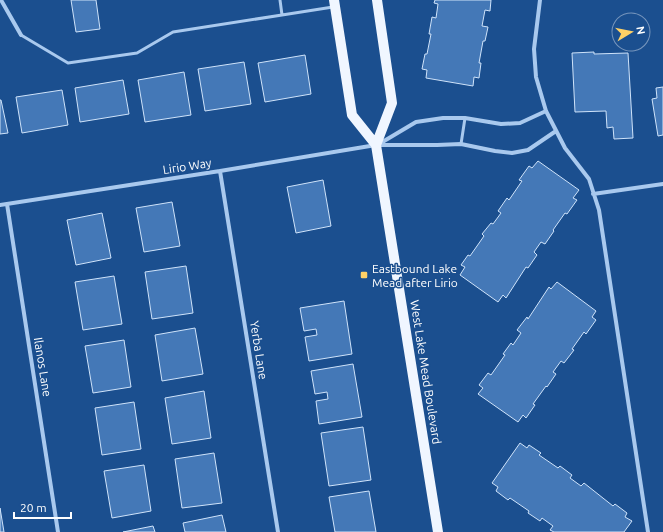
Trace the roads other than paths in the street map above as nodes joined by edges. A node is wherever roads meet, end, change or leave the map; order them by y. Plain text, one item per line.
1 (1, 0) edge
2 (280, 0) edge
3 (377, 0) edge
4 (540, 0) edge
5 (335, 3) edge
6 (282, 15) junction
7 (21, 35) joint
8 (546, 111) junction
9 (465, 118) junction
10 (556, 131) junction
11 (461, 144) junction
12 (376, 145) junction
13 (220, 171) junction
14 (663, 184) edge
15 (593, 194) junction
16 (7, 204) junction
17 (0, 205) edge
18 (58, 532) edge
19 (278, 532) edge
20 (438, 532) edge
21 (648, 532) edge

1 - 7 street
2 - 6 lane
3 - 12 main road, West Lake Mead Boulevard
4 - 8 street
5 - 6 lane
5 - 12 main road, West Lake Mead Boulevard
6 - 7 lane
8 - 9 street
8 - 10 street
9 - 11 lane
9 - 12 street
10 - 11 street
10 - 15 street
11 - 12 street
12 - 13 street, Lirio Way
12 - 20 main road, West Lake Mead Boulevard
13 - 16 street, Lirio Way
13 - 19 street, Yerba Lane
14 - 15 street
15 - 21 street
16 - 17 street, Lirio Way
16 - 18 street, Ilanos Lane

